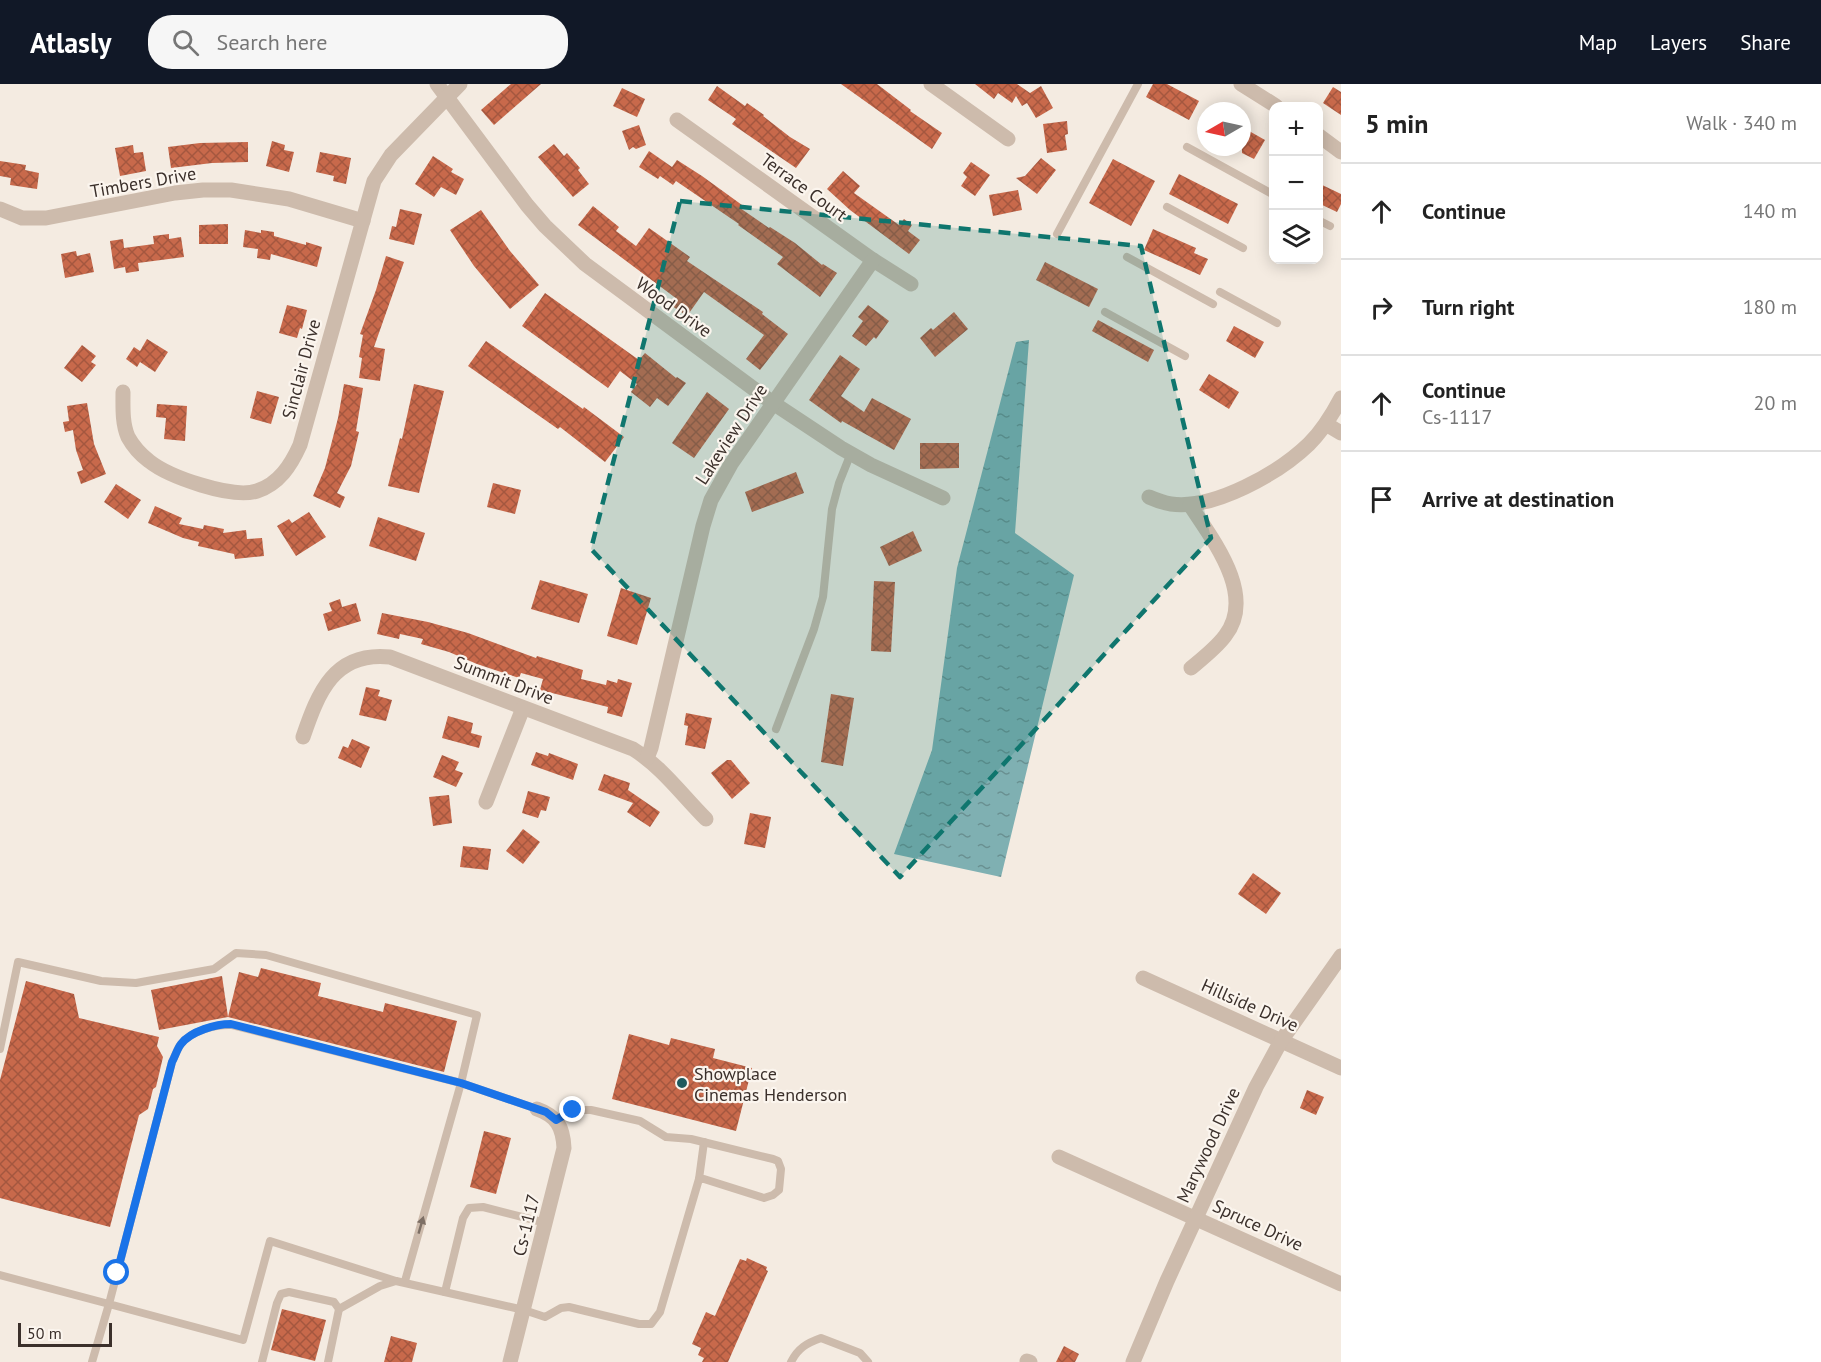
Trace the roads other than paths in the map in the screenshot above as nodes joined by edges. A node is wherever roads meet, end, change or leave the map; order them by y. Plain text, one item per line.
1 (437, 84) edge
2 (460, 84) edge
3 (931, 84) edge
4 (1138, 84) edge
5 (1241, 84) edge
6 (447, 98) junction
7 (1270, 102) edge
8 (677, 120) dead end
9 (1008, 139) dead end
10 (1323, 139) edge
11 (1186, 147) dead end
12 (1341, 152) edge
13 (1269, 192) edge
14 (1167, 207) dead end
15 (0, 209) edge
16 (363, 221) junction
17 (1323, 222) edge
18 (1330, 226) dead end
19 (1057, 234) dead end
20 (1243, 248) dead end
21 (1127, 257) dead end
22 (873, 260) junction
23 (911, 284) dead end
24 (1220, 292) dead end
25 (1213, 304) dead end
26 (1105, 312) dead end
27 (1277, 323) dead end
28 (1185, 356) dead end
29 (123, 392) dead end
30 (1341, 398) edge
31 (773, 403) junction
32 (1326, 424) junction
33 (1341, 433) edge
34 (851, 453) junction
35 (1149, 497) dead end
36 (943, 498) dead end
37 (1190, 505) junction
38 (1191, 668) dead end
39 (523, 708) junction
40 (776, 729) dead end
41 (303, 737) dead end
42 (647, 758) junction
43 (486, 802) dead end
44 (706, 819) dead end
45 (1341, 956) edge
46 (1143, 978) dead end
47 (1281, 1041) junction
48 (0, 1049) edge
49 (1341, 1068) edge
50 (461, 1083) junction
51 (537, 1109) joint
52 (556, 1120) junction
53 (704, 1142) junction
54 (1059, 1157) dead end
55 (699, 1179) junction
56 (1196, 1218) junction
57 (546, 1223) junction
58 (0, 1275) edge
59 (396, 1281) junction
60 (405, 1281) junction
61 (1341, 1284) edge
62 (445, 1292) junction
63 (109, 1304) junction
64 (339, 1310) junction
65 (524, 1310) junction
66 (92, 1362) edge
67 (262, 1362) edge
68 (328, 1362) edge
69 (510, 1362) edge
70 (791, 1362) edge
71 (868, 1362) edge
72 (1133, 1362) edge

1 - 6 street, Wood Drive
2 - 6 street, Sinclair Drive
3 - 9 street
4 - 19 lane
5 - 7 street
6 - 16 street, Sinclair Drive
6 - 31 street, Wood Drive
8 - 22 street, Terrace Court
10 - 12 street
11 - 13 lane
14 - 20 lane
15 - 16 street, Timbers Drive
16 - 29 street, Sinclair Drive
17 - 18 lane
21 - 25 lane
22 - 23 street, Terrace Court
22 - 31 street, Lakeview Drive
24 - 27 lane
26 - 28 lane
30 - 32 street
31 - 34 street, Wood Drive
31 - 42 street, Lakeview Drive
32 - 33 street
32 - 37 street
34 - 36 street, Wood Drive
34 - 40 lane
35 - 37 street
37 - 38 street
39 - 41 street, Summit Drive
39 - 42 street, Summit Drive
39 - 43 street
42 - 44 street, Summit Drive
45 - 47 street, Marywood Drive
46 - 47 street, Hillside Drive
47 - 49 street, Hillside Drive
47 - 56 street, Marywood Drive
48 - 50 lane
50 - 51 lane
60 -> 50 lane
50 - 63 lane
51 - 52 street
52 - 53 lane
52 - 57 street, Cs-1117
53 - 55 lane
53 - 55 lane
54 - 56 street, Spruce Drive
55 - 65 lane
56 - 61 street, Spruce Drive
56 - 72 street, Marywood Drive
57 - 62 lane
57 - 65 street, Cs-1117
58 - 63 lane
59 - 60 lane
59 - 63 lane
59 - 64 lane
60 - 62 lane
62 - 65 lane
63 - 66 lane
64 - 67 lane
64 - 68 lane
65 - 69 street, Cs-1117
70 - 71 lane

